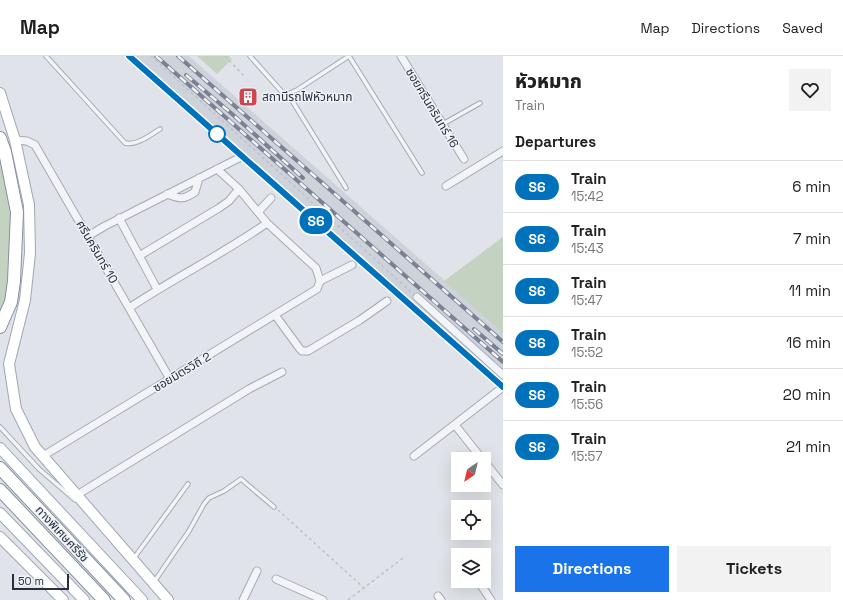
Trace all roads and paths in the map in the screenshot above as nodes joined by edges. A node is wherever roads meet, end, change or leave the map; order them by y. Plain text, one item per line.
1 (46, 56) edge
2 (151, 56) edge
3 (225, 56) edge
4 (250, 56) edge
5 (349, 56) edge
6 (401, 56) edge
7 (244, 76) dead end
8 (0, 93) edge
9 (288, 94) junction
10 (480, 103) dead end
11 (443, 124) junction
12 (160, 129) dead end
13 (0, 138) edge
14 (15, 140) junction
15 (503, 151) edge
16 (239, 158) dead end
17 (464, 160) dead end
18 (217, 169) junction
19 (422, 173) dead end
20 (199, 178) junction
21 (446, 186) dead end
22 (346, 188) dead end
23 (239, 189) junction
24 (167, 194) junction
25 (271, 198) dead end
26 (258, 212) junction
27 (120, 218) junction
28 (267, 223) junction
29 (88, 236) junction
30 (139, 256) junction
31 (352, 265) dead end
32 (320, 284) junction
33 (157, 289) junction
34 (417, 297) joint
35 (386, 301) dead end
36 (129, 308) junction
37 (275, 315) junction
38 (1, 326) edge
39 (282, 372) dead end
40 (503, 375) edge
41 (170, 379) junction
42 (503, 387) edge
43 (455, 425) junction
44 (0, 427) edge
45 (0, 448) edge
46 (477, 452) edge
47 (42, 456) junction
48 (414, 456) dead end
49 (0, 468) edge
50 (491, 470) edge
51 (188, 484) dead end
52 (503, 485) edge
53 (0, 490) edge
54 (77, 495) junction
55 (274, 507) joint
56 (0, 513) edge
57 (96, 517) junction
58 (0, 537) edge
59 (403, 558) dead end
60 (132, 561) junction
61 (257, 571) dead end
62 (276, 578) dead end
63 (153, 583) junction
64 (364, 588) junction
65 (482, 588) edge
66 (63, 600) edge
67 (84, 600) edge
68 (104, 600) edge
69 (124, 600) edge
70 (142, 600) edge
71 (168, 600) edge
72 (243, 600) edge
73 (323, 600) edge
74 (348, 600) edge
75 (490, 600) edge

1 - 12 lane
2 - 34 path
3 - 7 path
4 - 9 lane
5 - 9 lane
5 - 19 lane
6 - 11 street, ซอยศรีนครินทร์ 16
8 - 14 main road
9 - 22 lane
10 - 11 lane
11 - 17 street, ซอยศรีนครินทร์ 16
13 - 38 highway
14 - 29 street, ศรีนครินทร์ 10
14 - 47 main road
15 - 21 street
16 - 18 street
18 - 20 street
18 - 23 street
20 - 24 street
20 - 24 street
23 - 26 street
23 - 30 street
24 - 27 street
25 - 26 street
26 - 28 street
27 - 29 street
27 - 30 street
28 - 32 street
28 - 33 street
29 - 36 street, ศรีนครินทร์ 10
30 - 33 street
31 - 32 street, ซอยมิตรวิถี 2
32 - 37 street, ซอยมิตรวิถี 2
33 - 36 street
34 - 40 street
35 - 37 street
36 - 41 street, ศรีนครินทร์ 10
37 - 41 street, ซอยมิตรวิถี 2
39 - 54 street
41 - 47 street, ซอยมิตรวิถี 2
42 - 43 street
43 - 46 street
43 - 48 street
44 - 57 lane
45 - 70 main road
47 - 54 main road
49 - 69 highway, ทางพิเศษศรีรัช
50 - 52 street
51 - 60 lane
53 - 68 highway, ทางพิเศษศรีรัช
54 - 57 main road
55 - 63 lane
55 - 64 path
56 - 67 main road
57 - 60 main road
58 - 66 main road
59 - 64 path
60 - 63 main road
61 - 72 street
62 - 73 street
63 - 71 main road
64 - 74 path
65 - 75 street

